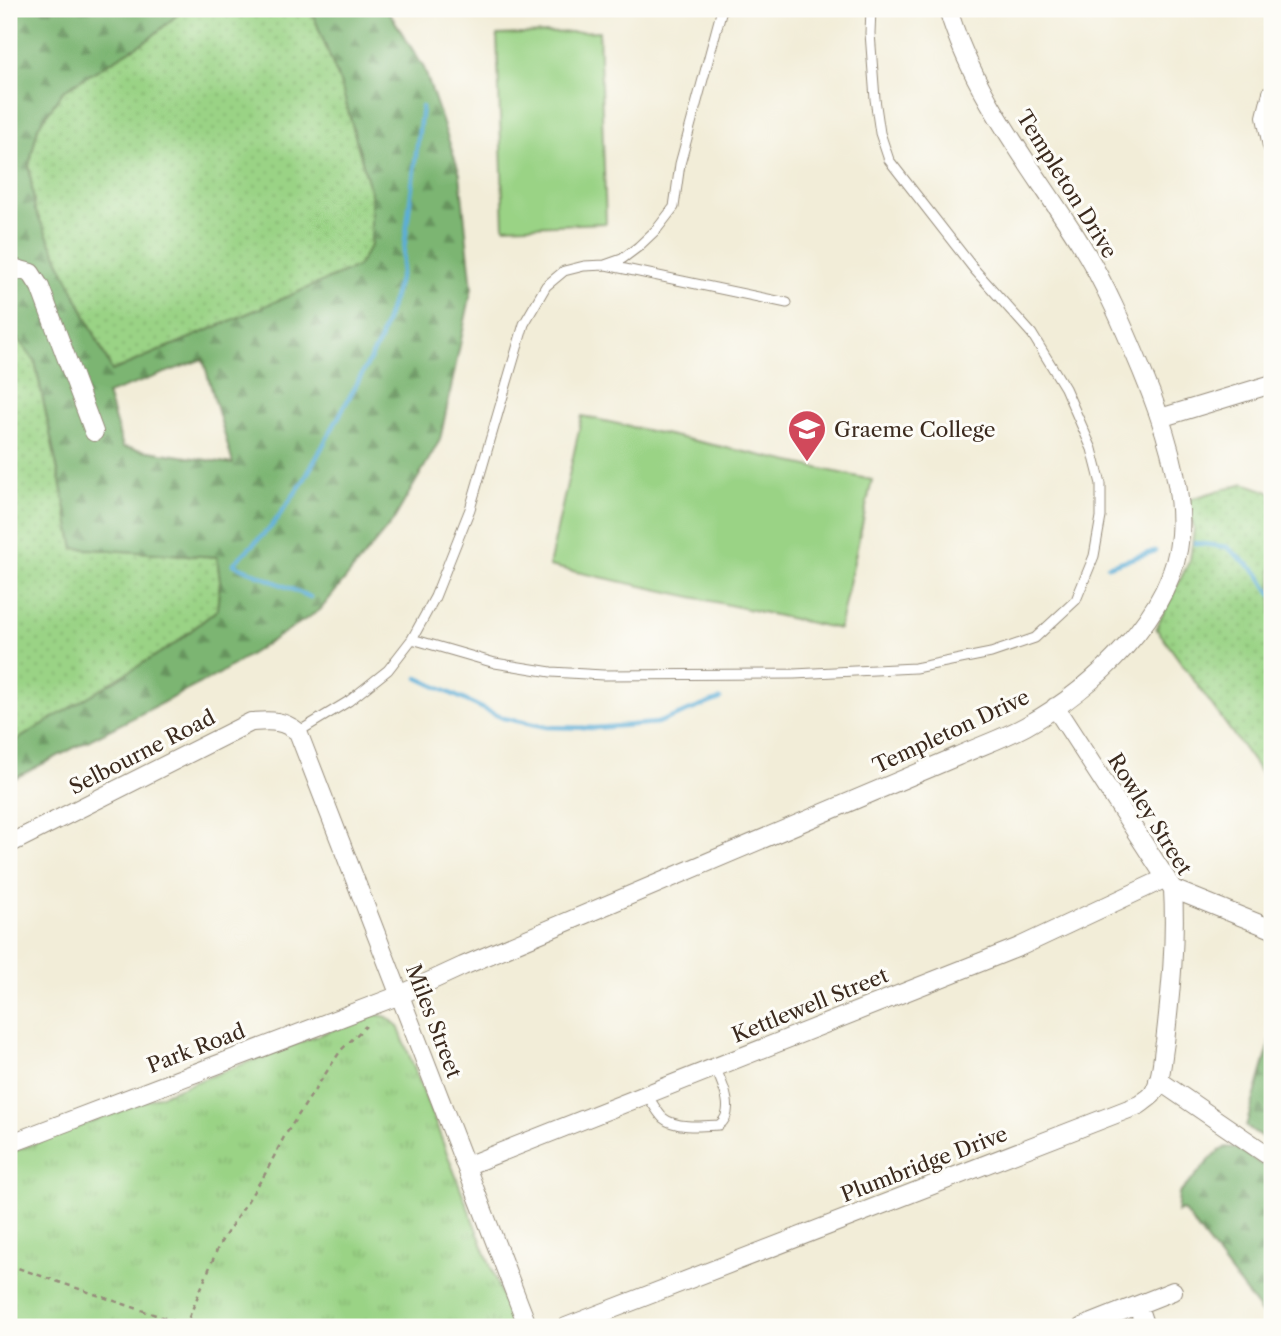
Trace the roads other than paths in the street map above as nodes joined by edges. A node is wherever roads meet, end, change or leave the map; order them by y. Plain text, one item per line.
1 (722, 9) edge
2 (871, 9) edge
3 (948, 9) edge
4 (1272, 93) edge
5 (1272, 146) edge
6 (605, 265) junction
7 (9, 267) edge
8 (788, 303) dead end
9 (1272, 384) edge
10 (1160, 418) junction
11 (94, 432) dead end
12 (412, 639) junction
13 (1055, 707) junction
14 (298, 732) junction
15 (9, 844) edge
16 (1169, 884) junction
17 (1272, 929) edge
18 (400, 995) junction
19 (715, 1067) junction
20 (1158, 1080) junction
21 (646, 1094) junction
22 (9, 1144) edge
23 (1272, 1158) edge
24 (466, 1166) junction
25 (1173, 1291) dead end
26 (1138, 1306) junction
27 (528, 1327) edge
28 (566, 1327) edge
29 (1082, 1327) edge
30 (1145, 1327) edge

1 - 6 lane
2 - 12 lane
3 - 10 street, Templeton Drive
4 - 5 street
6 - 8 lane
6 - 12 lane
7 - 11 street
9 - 10 street
10 - 13 street, Templeton Drive
12 - 14 lane
13 - 16 street, Rowley Street
13 - 18 street, Templeton Drive
14 - 15 street, Selbourne Road
14 - 18 street, Miles Street
16 - 17 street
16 - 19 street, Kettlewell Street
16 - 20 street, Rowley Street
18 - 22 street, Park Road
18 - 24 street, Miles Street
19 - 21 street, Kettlewell Street
19 - 21 lane
20 - 23 street
20 - 28 street, Plumbridge Drive
21 - 24 street, Kettlewell Street
24 - 27 street, Miles Street
25 - 26 street
26 - 29 street
26 - 30 street

